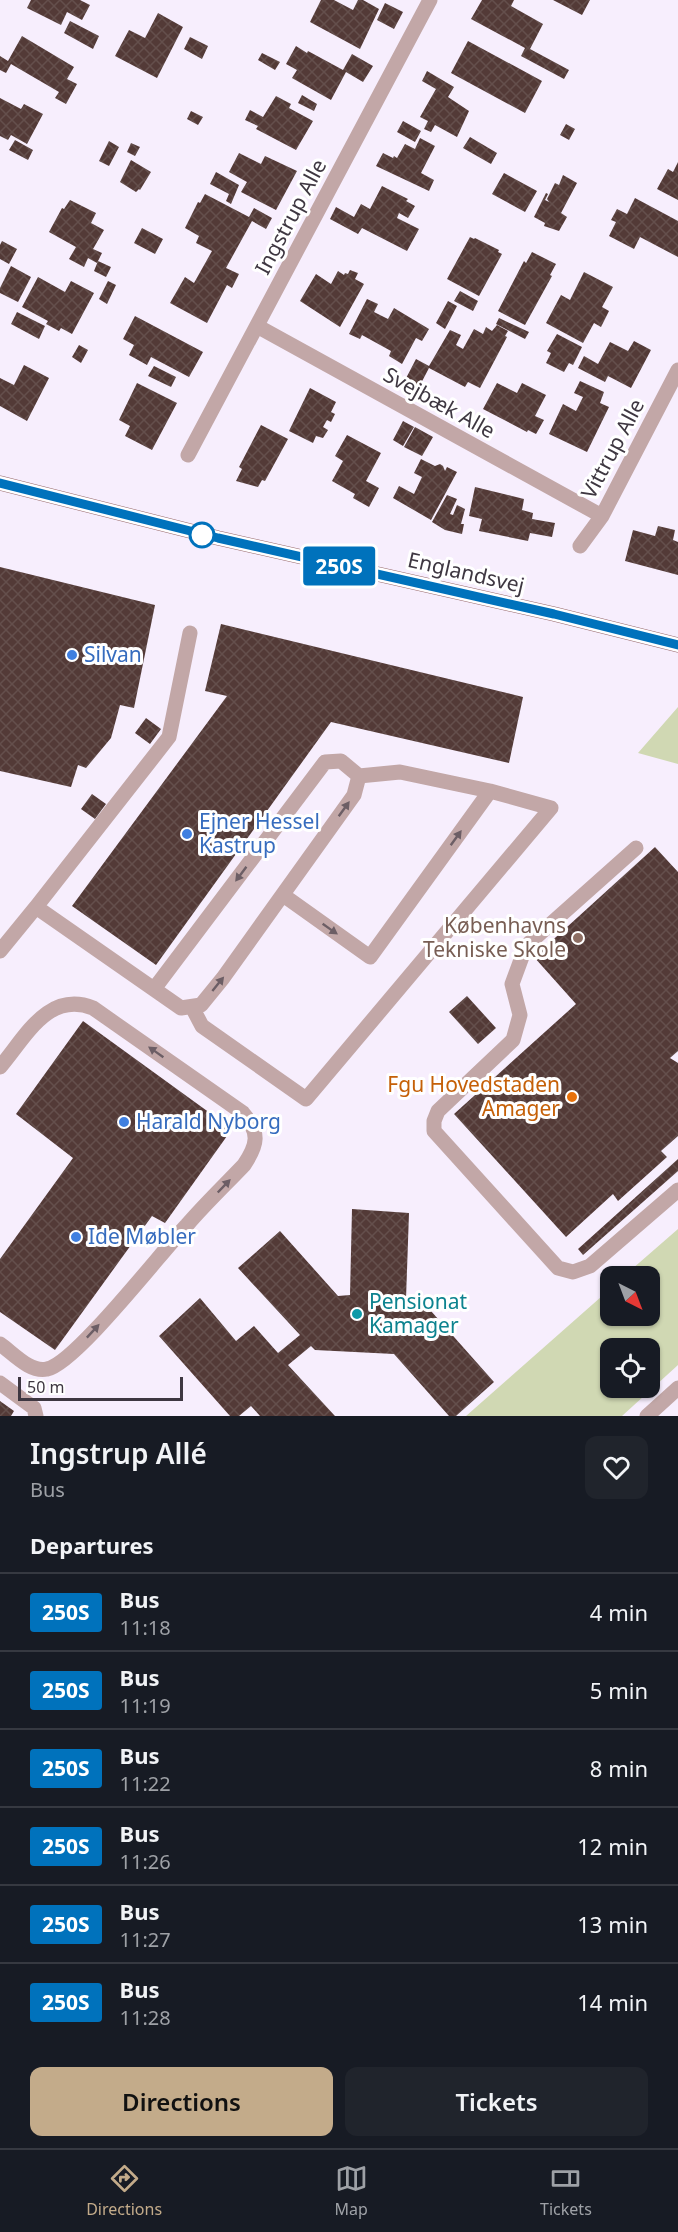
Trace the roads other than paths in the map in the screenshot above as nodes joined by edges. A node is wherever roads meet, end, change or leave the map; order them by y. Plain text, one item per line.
1 (430, 0) edge
2 (257, 326) junction
3 (678, 370) edge
4 (188, 455) dead end
5 (0, 483) edge
6 (602, 516) junction
7 (580, 546) dead end
8 (189, 633) dead end
9 (678, 645) edge
10 (359, 776) junction
11 (490, 791) junction
12 (636, 848) dead end
13 (282, 895) junction
14 (36, 907) junction
15 (0, 951) edge
16 (154, 989) junction
17 (192, 1007) junction
18 (0, 1067) edge
19 (678, 1190) edge
20 (0, 1344) edge
21 (0, 1383) edge
22 (678, 1388) edge
23 (36, 1416) edge
24 (647, 1416) edge

1 - 2 street, Ingstrup Alle
2 - 4 street, Ingstrup Alle
2 - 6 street, Svejbæk Alle
3 - 6 street, Vittrup Alle
5 - 9 main road, Englandsvej
6 - 7 street, Vittrup Alle
8 - 14 street
10 - 11 street
13 -> 10 street
10 -> 16 street
13 -> 11 street
11 - 17 street
12 - 19 street
17 -> 13 street
14 - 15 street
14 - 16 street
16 - 17 street
20 -> 18 street
21 - 23 street
22 - 24 street

